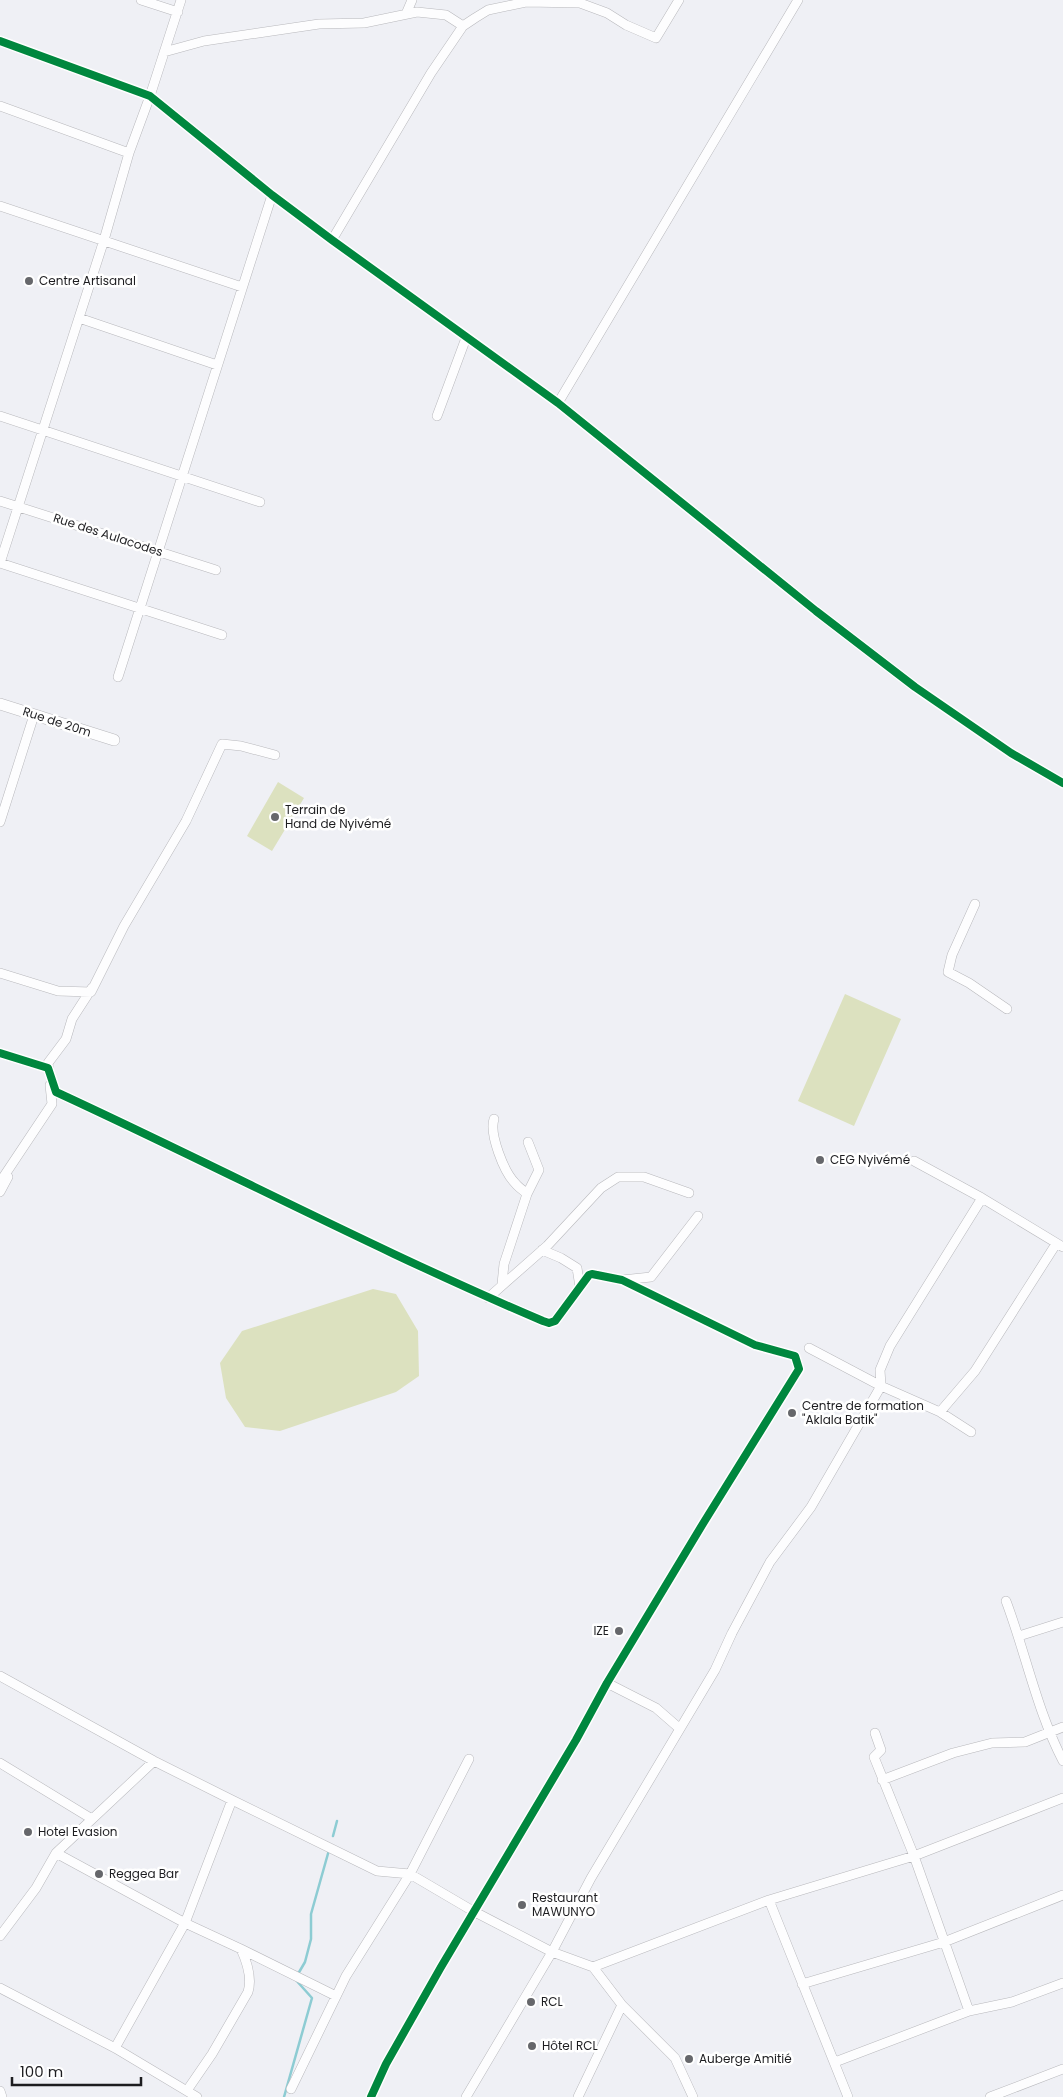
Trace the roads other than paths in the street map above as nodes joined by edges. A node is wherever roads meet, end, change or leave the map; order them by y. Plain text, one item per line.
1 (141, 0) edge
2 (181, 0) edge
3 (412, 0) edge
4 (679, 0) edge
5 (798, 0) edge
6 (178, 12) junction
7 (406, 14) junction
8 (463, 26) junction
9 (0, 41) edge
10 (164, 52) junction
11 (150, 96) junction
12 (0, 106) edge
13 (129, 152) junction
14 (272, 195) junction
15 (0, 206) edge
16 (104, 240) junction
17 (332, 240) junction
18 (242, 287) junction
19 (79, 318) junction
20 (466, 338) junction
21 (217, 365) junction
22 (558, 403) junction
23 (0, 416) edge
24 (436, 416) dead end
25 (43, 430) junction
26 (182, 476) junction
27 (0, 501) edge
28 (260, 502) dead end
29 (18, 507) junction
30 (158, 551) junction
31 (216, 570) dead end
32 (140, 608) junction
33 (222, 635) dead end
34 (118, 677) dead end
35 (0, 704) edge
36 (34, 715) junction
37 (114, 740) dead end
38 (274, 755) dead end
39 (1063, 783) edge
40 (0, 822) edge
41 (177, 844) dead end
42 (975, 904) dead end
43 (0, 973) edge
44 (1007, 1009) dead end
45 (0, 1053) edge
46 (56, 1092) junction
47 (494, 1119) dead end
48 (528, 1142) dead end
49 (914, 1161) dead end
50 (0, 1182) edge
51 (0, 1192) edge
52 (689, 1193) dead end
53 (527, 1194) junction
54 (982, 1198) junction
55 (698, 1216) dead end
56 (1060, 1246) edge
57 (542, 1250) junction
58 (622, 1280) junction
59 (502, 1284) junction
60 (580, 1287) junction
61 (488, 1298) junction
62 (809, 1348) dead end
63 (882, 1386) junction
64 (940, 1412) junction
65 (971, 1432) dead end
66 (1006, 1601) dead end
67 (1063, 1622) edge
68 (1019, 1636) junction
69 (0, 1676) edge
70 (607, 1683) junction
71 (1063, 1727) edge
72 (679, 1728) junction
73 (875, 1733) dead end
74 (1049, 1733) junction
75 (469, 1759) dead end
76 (154, 1761) junction
77 (1063, 1761) edge
78 (0, 1763) edge
79 (882, 1780) junction
80 (1063, 1798) edge
81 (232, 1800) junction
82 (92, 1819) junction
83 (56, 1854) junction
84 (914, 1856) junction
85 (410, 1874) junction
86 (1063, 1895) edge
87 (768, 1900) junction
88 (473, 1911) junction
89 (185, 1923) junction
90 (0, 1936) edge
91 (944, 1942) junction
92 (241, 1949) junction
93 (552, 1952) junction
94 (594, 1967) junction
95 (1063, 1983) edge
96 (802, 1984) junction
97 (0, 1988) edge
98 (336, 1996) junction
99 (622, 2005) junction
100 (969, 2011) junction
101 (115, 2048) junction
102 (835, 2062) junction
103 (1063, 2069) edge
104 (291, 2089) dead end
105 (188, 2090) junction
106 (0, 2091) edge
107 (2, 2097) edge
108 (197, 2097) edge
109 (371, 2097) edge
110 (466, 2097) edge
111 (578, 2097) edge
112 (693, 2097) edge
113 (848, 2097) edge
114 (990, 2097) edge

1 - 6 street
2 - 6 street
3 - 7 street
4 - 8 street
5 - 22 street
6 - 10 street
7 - 8 street
7 - 10 street
8 - 17 street
9 - 11 street
10 - 11 street
11 - 13 street
11 - 14 street
12 - 13 street
13 - 16 street
14 - 17 street
14 - 18 street
15 - 16 street
16 - 18 street
16 - 19 street
17 - 20 street
18 - 21 street
19 - 21 street
19 - 25 street
20 - 22 street
20 - 24 street
21 - 26 street
22 - 39 street
23 - 25 street
25 - 26 street
25 - 29 street
26 - 28 street
26 - 30 street
27 - 29 street, Rue des Aulacodes
29 - 30 street, Rue des Aulacodes
29 - 32 street
30 - 31 street, Rue des Aulacodes
30 - 32 street
32 - 33 street
32 - 34 street
35 - 36 street, Rue de 20m
36 - 37 street, Rue de 20m
36 - 40 street
38 - 43 street
41 - 50 street
42 - 44 street
45 - 46 street
46 - 51 street
46 - 61 street
47 - 53 street
48 - 53 street
49 - 54 street
52 - 57 street
53 - 59 street
54 - 56 street
54 - 63 street
55 - 58 street
56 - 64 street
57 - 59 street
57 - 60 street
58 - 60 street
58 - 70 street
59 - 61 street
60 - 61 street
62 - 63 street
63 - 64 street
63 - 72 street
64 - 65 street
66 - 68 street
67 - 68 street
68 - 74 street
69 - 76 street
70 - 72 street
70 - 88 street
71 - 74 street
72 - 93 street
73 - 79 street
74 - 77 street
74 - 79 street
75 - 85 street
76 - 81 street
76 - 82 street
78 - 82 street
79 - 84 street
80 - 84 street
81 - 85 street
81 - 89 street
82 - 83 street
83 - 89 street
83 - 90 street
84 - 87 street
84 - 91 street
85 - 88 street
85 - 98 street
86 - 91 street
87 - 94 street
87 - 96 street
88 - 93 street
88 - 109 street
89 - 92 street
89 - 101 street
91 - 96 street
91 - 100 street
92 - 98 street
92 - 105 street
93 - 94 street
93 - 110 street
94 - 99 street
95 - 100 street
96 - 102 street
97 - 101 street
98 - 104 street
99 - 111 street
99 - 112 street
100 - 102 street
101 - 105 street
102 - 113 street
103 - 114 street
105 - 108 street
106 - 107 street

